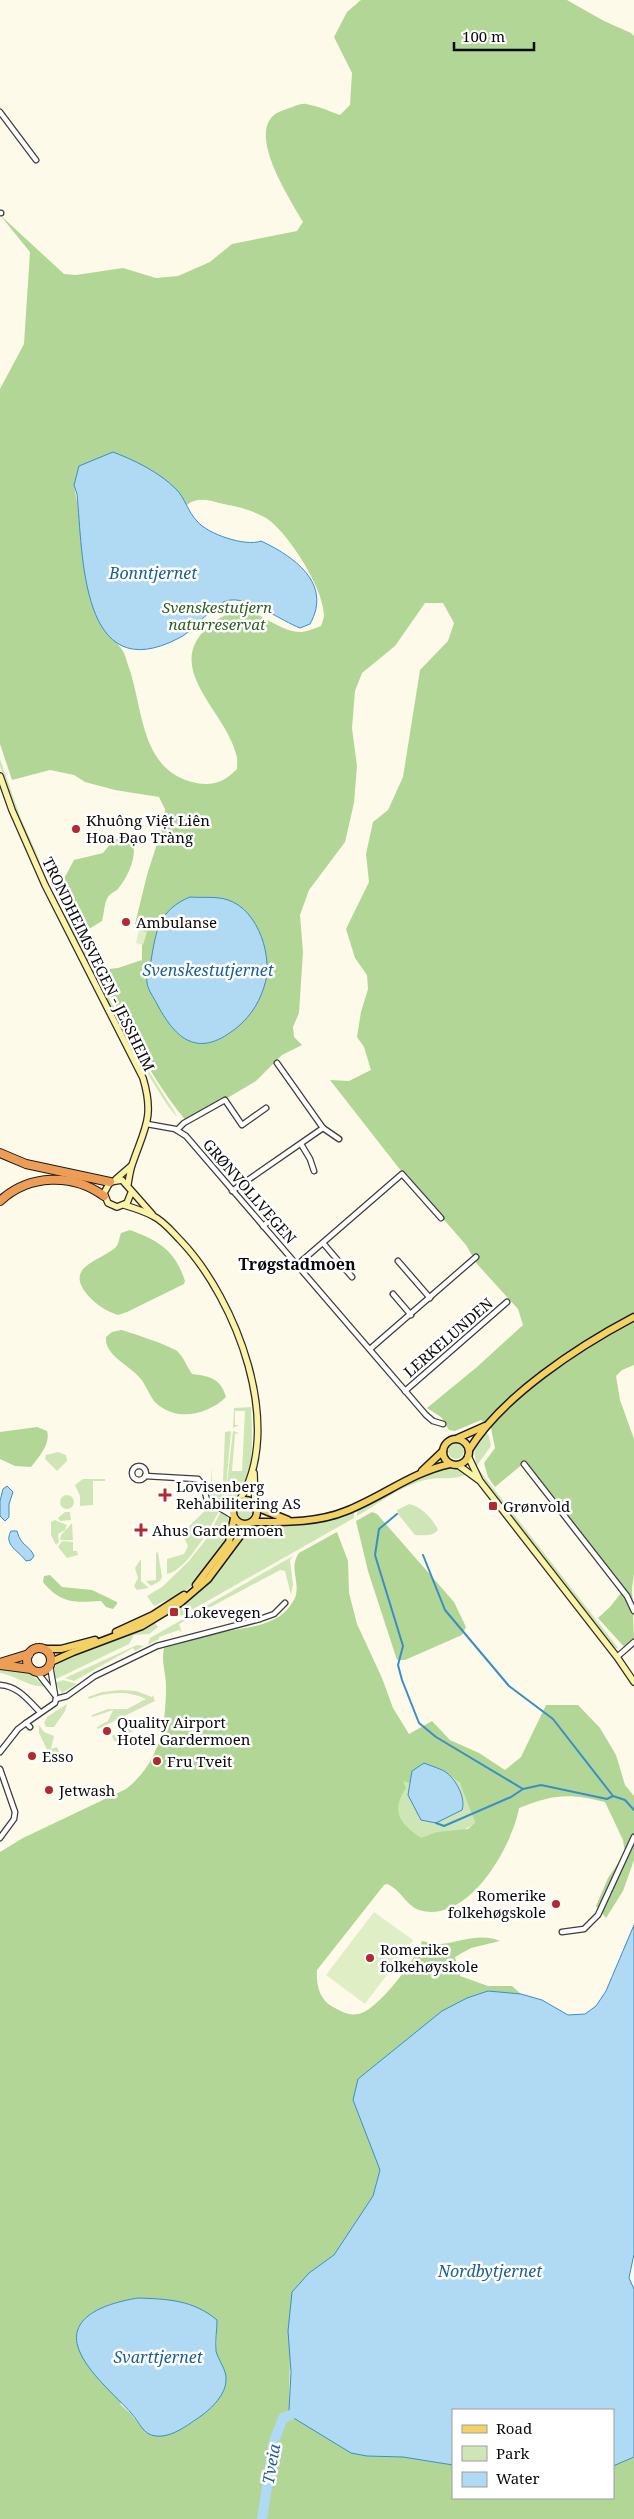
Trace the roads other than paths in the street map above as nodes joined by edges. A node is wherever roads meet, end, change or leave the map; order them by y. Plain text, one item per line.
1 (0, 112) edge
2 (36, 160) dead end
3 (0, 776) edge
4 (277, 1063) dead end
5 (266, 1108) dead end
6 (147, 1124) junction
7 (323, 1128) junction
8 (177, 1130) junction
9 (339, 1139) dead end
10 (301, 1144) junction
11 (0, 1153) edge
12 (131, 1166) junction
13 (314, 1171) dead end
14 (113, 1181) junction
15 (128, 1184) junction
16 (232, 1191) junction
17 (131, 1193) junction
18 (104, 1196) junction
19 (0, 1201) edge
20 (124, 1205) junction
21 (153, 1216) junction
22 (273, 1218) dead end
23 (441, 1218) dead end
24 (263, 1226) junction
25 (323, 1243) junction
26 (476, 1258) dead end
27 (398, 1261) dead end
28 (297, 1265) junction
29 (352, 1277) dead end
30 (393, 1294) dead end
31 (430, 1298) junction
32 (507, 1302) dead end
33 (411, 1315) junction
34 (634, 1317) edge
35 (370, 1350) junction
36 (405, 1390) junction
37 (443, 1424) dead end
38 (486, 1425) junction
39 (457, 1438) junction
40 (443, 1451) junction
41 (469, 1453) junction
42 (450, 1464) junction
43 (524, 1464) dead end
44 (458, 1465) junction
45 (254, 1471) junction
46 (422, 1471) junction
47 (145, 1476) dead end
48 (480, 1481) junction
49 (238, 1502) junction
50 (212, 1503) junction
51 (255, 1506) junction
52 (234, 1517) junction
53 (294, 1521) junction
54 (250, 1523) junction
55 (285, 1603) dead end
56 (634, 1611) edge
57 (634, 1642) edge
58 (46, 1649) junction
59 (28, 1654) junction
60 (617, 1657) junction
61 (0, 1664) edge
62 (50, 1664) junction
63 (34, 1670) junction
64 (634, 1682) edge
65 (0, 1685) edge
66 (56, 1697) junction
67 (40, 1712) junction
68 (26, 1722) junction
69 (30, 1727) dead end
70 (0, 1752) edge
71 (0, 1769) edge
72 (634, 1837) edge
73 (0, 1838) edge
74 (562, 1932) dead end

1 - 2 street
3 - 6 main road, TRONDHEIMSVEGEN - JESSHEIM
4 - 7 street
5 - 8 street
6 - 8 street
6 - 12 main road, TRONDHEIMSVEGEN - JESSHEIM
7 - 9 street
7 - 10 street
8 - 16 street, GRØNVOLLVEGEN
10 - 13 street
10 - 16 street
11 - 14 highway
12 - 14 main road, TRONDHEIMSVEGEN - JESSHEIM
12 - 15 main road, TRONDHEIMSVEGEN - JESSHEIM
14 - 15 main road
14 - 18 main road
15 - 17 main road
16 - 24 street, GRØNVOLLVEGEN
17 - 20 main road
17 - 21 main road
18 - 19 highway
18 - 20 main road
20 - 21 main road
21 - 45 main road
22 - 24 street
23 - 25 street
24 - 28 street, GRØNVOLLVEGEN
25 - 28 street
25 - 29 street
26 - 31 street
27 - 31 street
28 - 35 street, GRØNVOLLVEGEN
30 - 33 street
31 - 33 street
32 - 36 street, LERKELUNDEN
33 - 35 street
34 - 38 main road
35 - 36 street, GRØNVOLLVEGEN
36 - 37 street, GRØNVOLLVEGEN
38 - 39 main road
38 - 41 main road
39 - 40 main road
39 - 41 main road
40 - 42 main road
40 - 46 main road
41 - 44 main road
41 - 48 main road
42 - 44 main road
42 - 46 main road
43 - 56 street
44 - 48 main road
45 - 49 main road
45 - 51 main road
46 - 53 main road
47 - 50 street
48 - 60 main road
49 - 50 street
49 - 51 main road
49 - 52 main road
50 - 52 street
51 - 53 main road
51 - 54 main road
52 - 54 main road
52 - 58 main road
53 - 54 main road
54 - 62 main road
55 - 66 street
57 - 60 street
58 - 59 highway
58 - 62 highway
59 - 61 highway
59 - 63 highway
60 - 64 main road
61 - 63 highway
62 - 63 highway
62 - 66 street
63 - 66 street
65 - 67 street
66 - 67 street
67 - 68 street
68 - 69 street
68 - 70 street
71 - 73 street
72 - 74 street

